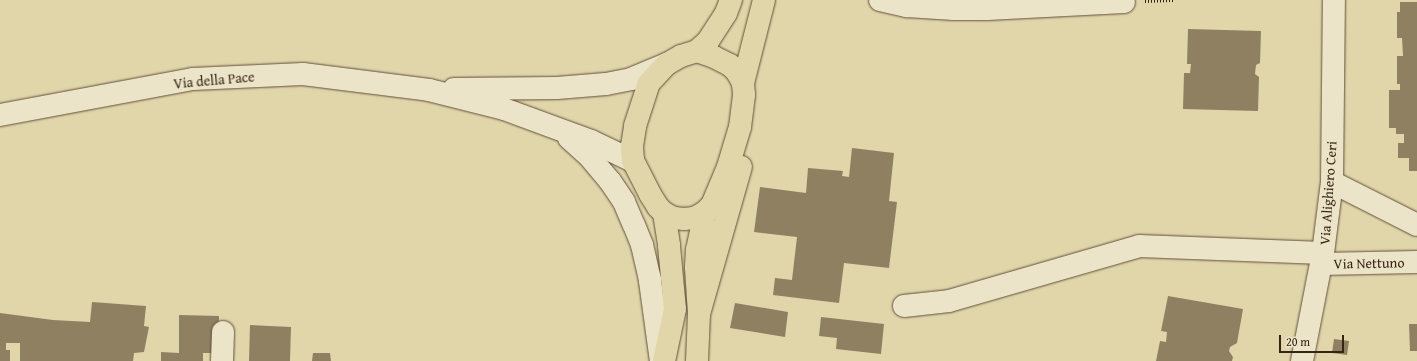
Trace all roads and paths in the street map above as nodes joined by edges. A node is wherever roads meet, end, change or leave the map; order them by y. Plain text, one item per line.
1 (731, 0) edge
2 (764, 0) edge
3 (880, 0) edge
4 (1334, 0) edge
5 (1124, 2) dead end
6 (698, 51) junction
7 (667, 64) junction
8 (743, 83) junction
9 (429, 90) junction
10 (0, 115) edge
11 (556, 127) junction
12 (740, 127) junction
13 (633, 161) junction
14 (1332, 182) junction
15 (705, 212) junction
16 (664, 213) junction
17 (1417, 225) edge
18 (1322, 259) junction
19 (1417, 262) edge
20 (904, 306) dead end
21 (699, 314) junction
22 (222, 332) dead end
23 (222, 361) edge
24 (661, 361) edge
25 (664, 361) edge
26 (697, 361) edge
27 (1302, 361) edge

1 - 6 main road
2 - 8 main road
3 - 5 street
4 - 14 street, Via Alighiero Ceri
6 - 7 main road
6 - 8 main road
7 - 9 street
7 - 13 main road
8 - 12 main road
9 - 10 street, Via della Pace
9 - 11 street
11 - 13 street
11 - 24 street
12 - 15 main road
12 - 21 main road
13 - 16 main road
14 - 17 street
14 - 18 street, Via Alighiero Ceri
15 - 16 main road
15 - 21 main road
16 - 25 main road
18 - 19 street, Via Nettuno
18 - 20 street, Via Nettuno
18 - 27 street, Via Alighiero Ceri
21 - 26 main road
22 - 23 street

